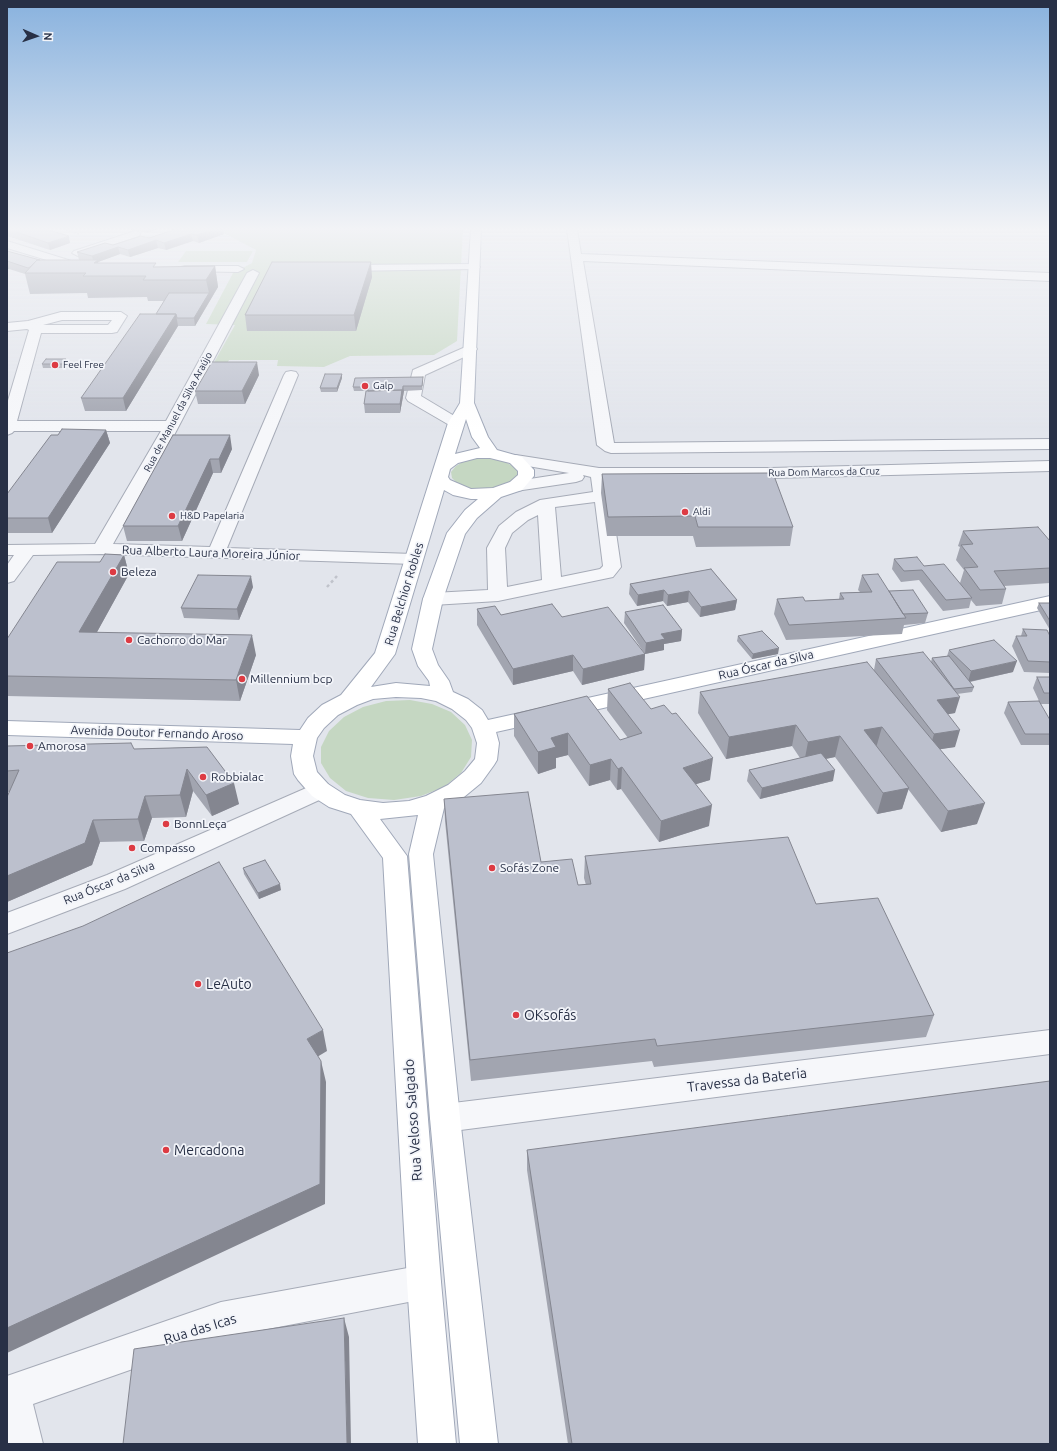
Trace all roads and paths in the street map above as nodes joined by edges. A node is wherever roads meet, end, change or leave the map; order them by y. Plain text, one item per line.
1 (243, 297) edge
2 (473, 297) edge
3 (582, 297) edge
4 (7, 327) edge
5 (32, 327) junction
6 (470, 349) junction
7 (291, 375) dead end
8 (467, 403) junction
9 (456, 422) junction
10 (171, 426) junction
11 (8, 428) edge
12 (1050, 444) edge
13 (491, 453) junction
14 (516, 460) junction
15 (1042, 466) edge
16 (442, 472) junction
17 (599, 473) junction
18 (1050, 483) edge
19 (516, 486) junction
20 (495, 493) junction
21 (602, 496) junction
22 (546, 504) junction
23 (101, 549) junction
24 (7, 550) edge
25 (28, 550) junction
26 (216, 554) junction
27 (414, 559) junction
28 (7, 577) edge
29 (552, 585) junction
30 (498, 595) junction
31 (433, 599) junction
32 (1050, 602) edge
33 (443, 696) junction
34 (348, 700) junction
35 (7, 728) edge
36 (483, 728) junction
37 (306, 738) junction
38 (320, 790) junction
39 (433, 803) junction
40 (359, 808) junction
41 (7, 924) edge
42 (1050, 1042) edge
43 (445, 1118) junction
44 (424, 1282) junction
45 (10, 1394) edge
46 (24, 1444) edge
47 (437, 1444) edge
48 (479, 1444) edge

1 - 10 street, Rua de Manuel da Silva Araújo
2 - 6 main road, Rua Belchior Robles
3 - 12 street
4 - 5 street
5 - 5 street
5 - 11 street
6 - 8 main road, Rua Belchior Robles
6 - 9 street
7 - 26 street
8 - 9 main road, Rua Belchior Robles
8 - 13 main road, Rua Belchior Robles
9 - 16 main road, Rua Belchior Robles
10 - 11 street
10 - 23 street, Rua de Manuel da Silva Araújo
13 - 14 main road
13 - 16 main road
14 - 17 street, Rua Dom Marcos da Cruz
14 - 19 main road
15 - 17 street, Rua Dom Marcos da Cruz
15 - 18 street
16 - 20 main road
16 - 27 main road, Rua Belchior Robles
17 - 19 street, Rua Dom Marcos da Cruz
17 - 21 street
19 - 20 main road
20 - 31 main road
21 - 22 street
21 - 29 street
22 - 29 street
22 - 30 street
23 - 25 street, Rua Alberto Laura Moreira Júnior
23 - 26 street, Rua Alberto Laura Moreira Júnior
24 - 25 street, Rua Alberto Laura Moreira Júnior
25 - 28 street
26 - 27 street, Rua Alberto Laura Moreira Júnior
27 - 34 main road, Rua Belchior Robles
29 - 30 street
30 - 31 street
31 - 33 main road
32 - 36 main road, Rua Óscar da Silva
33 - 34 main road
33 - 36 main road
34 - 37 main road
35 - 37 main road, Avenida Doutor Fernando Aroso
36 - 39 main road
37 - 38 main road
38 - 40 main road
38 - 41 street, Rua Óscar da Silva
39 - 40 main road
39 - 43 main road
40 - 44 main road, Rua Veloso Salgado
42 - 43 street, Travessa da Bateria
43 - 48 main road
44 - 45 street, Rua das Icas
44 - 47 main road, Rua Veloso Salgado
45 - 46 street

